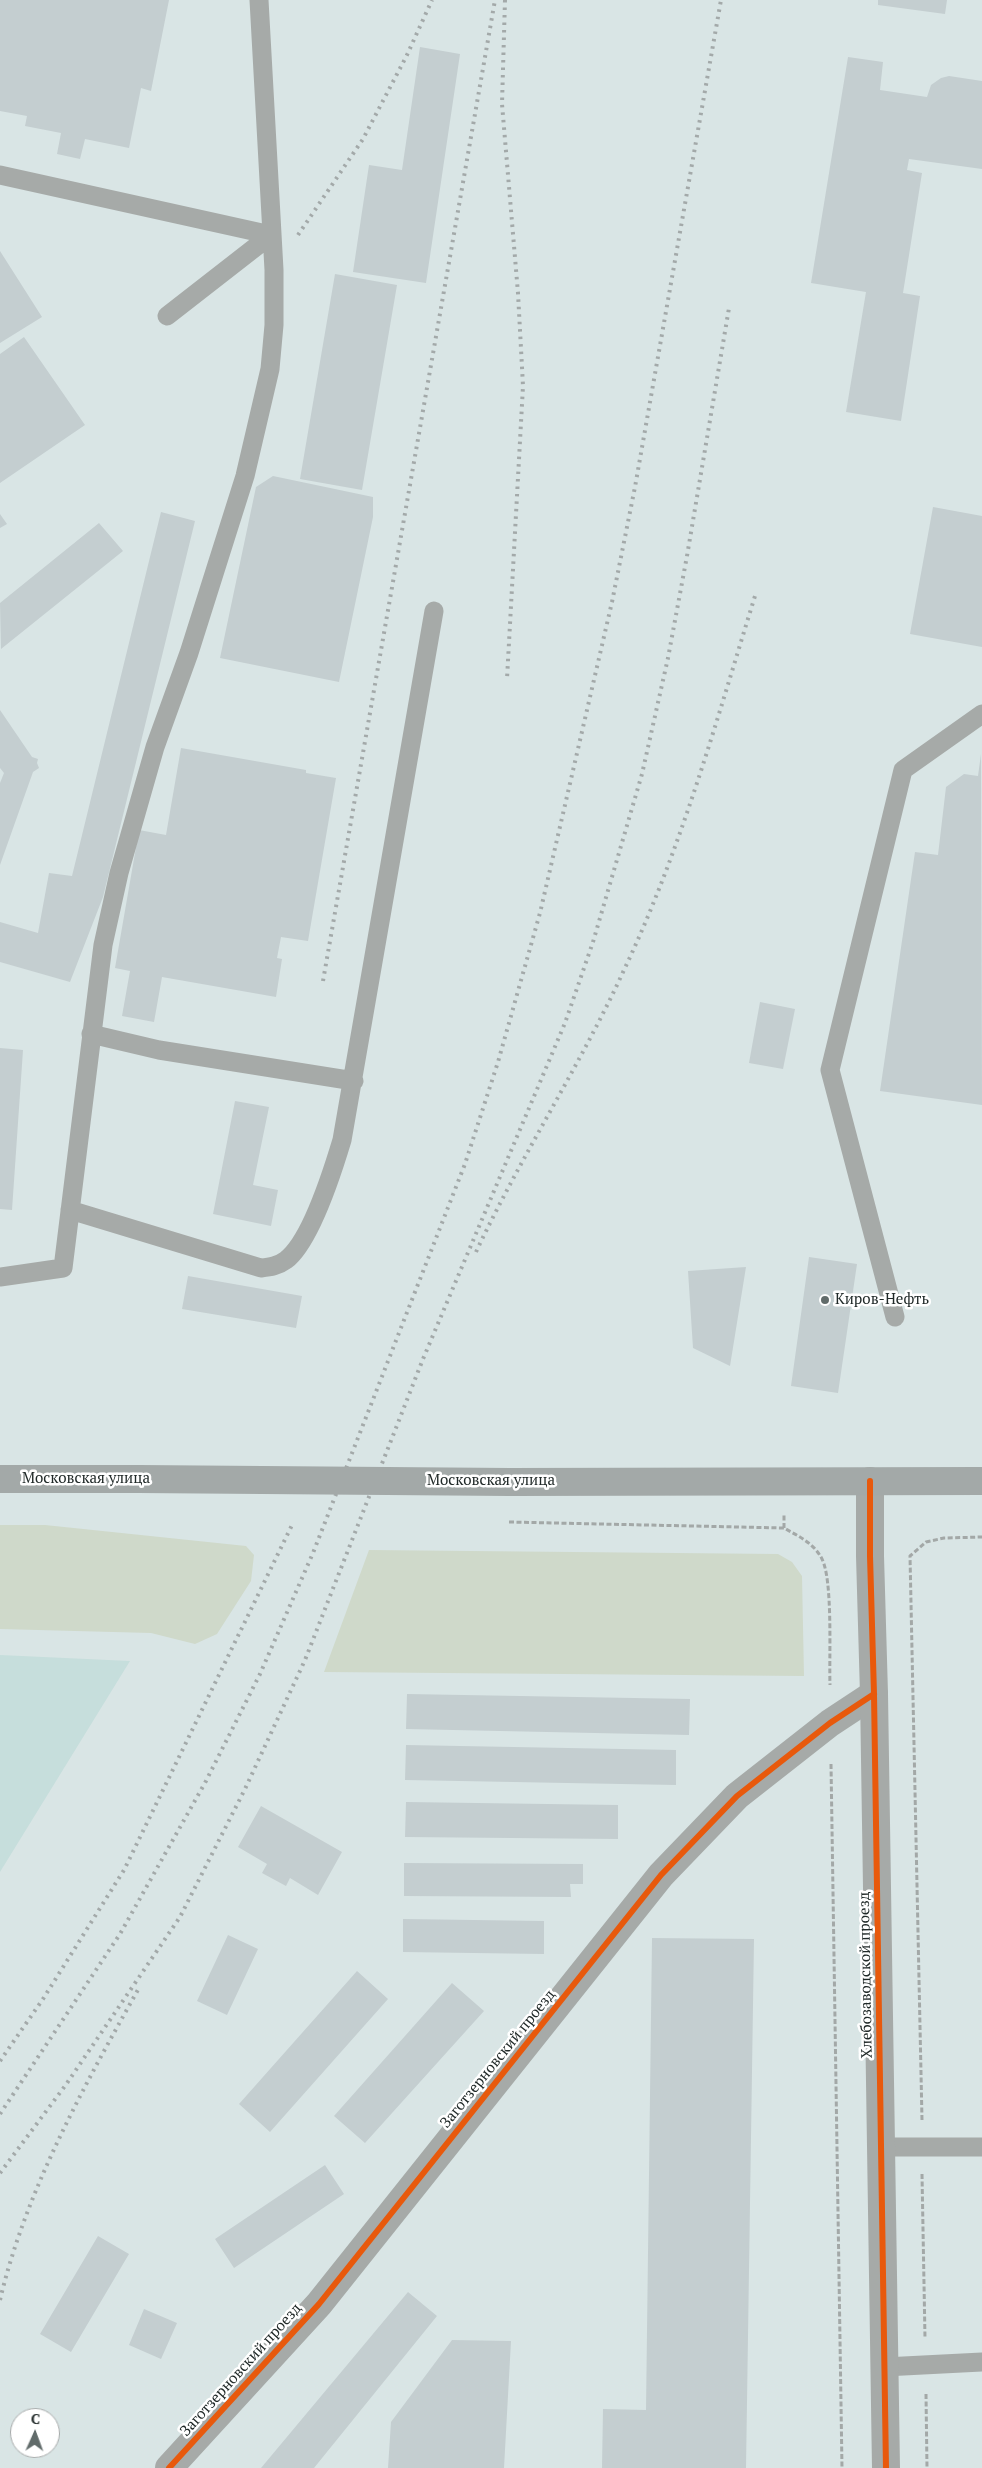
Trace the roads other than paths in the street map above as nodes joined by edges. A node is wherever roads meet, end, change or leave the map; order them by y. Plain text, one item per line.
1 (260, 0) edge
2 (0, 175) edge
3 (271, 235) junction
4 (167, 316) dead end
5 (434, 611) dead end
6 (982, 714) edge
7 (92, 1034) junction
8 (354, 1081) junction
9 (70, 1210) junction
10 (0, 1278) edge
11 (895, 1316) dead end
12 (0, 1479) edge
13 (870, 1481) junction
14 (982, 1481) edge
15 (874, 1694) junction
16 (882, 2147) junction
17 (982, 2147) edge
18 (982, 2362) edge
19 (884, 2367) junction
20 (169, 2468) edge
21 (886, 2468) edge

1 - 3 lane
2 - 3 lane
3 - 4 lane
3 - 7 lane
5 - 8 lane
6 - 11 lane
7 - 8 lane
7 - 9 lane
8 - 9 lane
9 - 10 lane
12 - 13 main road, Московская улица, bridge
13 - 14 main road, Московская улица
13 - 15 street, Хлебозаводской проезд
15 - 16 street, Хлебозаводской проезд
15 - 20 street, Заготзерновский проезд
16 - 17 lane
16 - 19 street, Хлебозаводской проезд
18 - 19 lane
19 - 21 street, Хлебозаводской проезд

